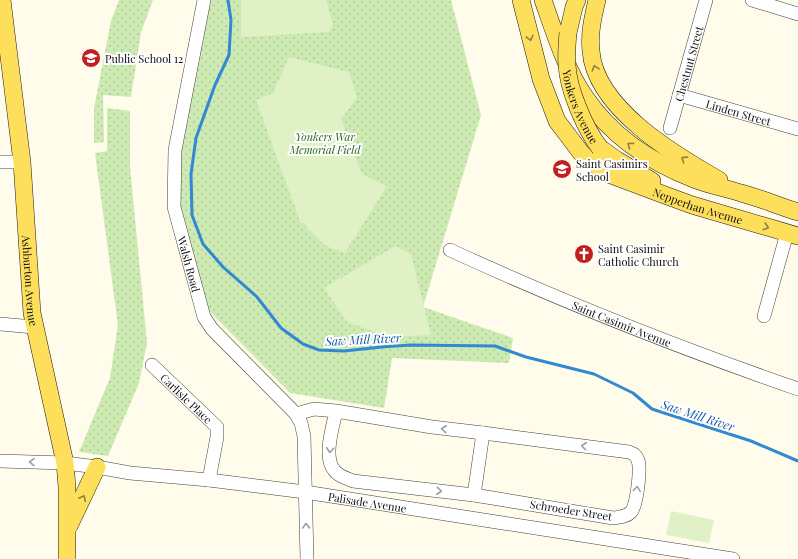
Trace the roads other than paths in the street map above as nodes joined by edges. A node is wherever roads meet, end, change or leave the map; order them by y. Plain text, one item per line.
1 (2, 0) edge
2 (204, 0) edge
3 (521, 0) edge
4 (543, 0) edge
5 (577, 0) edge
6 (597, 0) edge
7 (706, 0) edge
8 (752, 0) edge
9 (798, 14) edge
10 (3, 38) edge
11 (679, 95) junction
12 (670, 128) dead end
13 (798, 129) edge
14 (0, 162) edge
15 (22, 162) junction
16 (742, 193) junction
17 (798, 212) edge
18 (718, 213) junction
19 (792, 235) edge
20 (450, 250) dead end
21 (764, 316) dead end
22 (0, 324) edge
23 (34, 327) junction
24 (152, 365) dead end
25 (798, 389) edge
26 (336, 411) junction
27 (296, 414) junction
28 (483, 433) junction
29 (0, 461) edge
30 (65, 463) junction
31 (97, 467) junction
32 (209, 480) junction
33 (305, 492) junction
34 (474, 495) junction
35 (68, 530) junction
36 (67, 559) edge
37 (307, 559) edge
38 (733, 559) edge

1 - 10 main road, Ashburton Avenue
2 - 27 street, Walsh Road
3 -> 18 main road, Nepperhan Avenue
16 -> 4 main road, Nepperhan Avenue
5 - 18 main road, Yonkers Avenue, bridge
16 -> 6 main road
7 - 11 street, Chestnut Street
8 - 9 street
10 - 15 main road, Ashburton Avenue
11 - 12 street, Chestnut Street
11 - 13 street, Linden Street
14 - 15 street
15 - 23 main road, Ashburton Avenue
16 - 17 main road, Nepperhan Avenue
18 -> 19 main road, Nepperhan Avenue
19 - 21 street
20 - 25 street, Saint Casimir Avenue
22 - 23 street
23 - 30 main road, Ashburton Avenue
24 - 32 street, Carlisle Place
26 - 27 street, Schroeder Street
28 -> 26 street, Schroeder Street
26 -> 34 street, Schroeder Street
27 - 33 street, Walsh Road
28 - 34 street
34 -> 28 street, Schroeder Street
30 -> 29 street, Palisade Avenue
30 - 31 street, Palisade Avenue
30 - 35 main road, Ashburton Avenue
31 - 32 street, Palisade Avenue
35 -> 31 main road
32 - 33 street, Palisade Avenue
37 -> 33 street, Walsh Road
33 - 38 street, Palisade Avenue
35 - 36 main road, Ashburton Avenue

